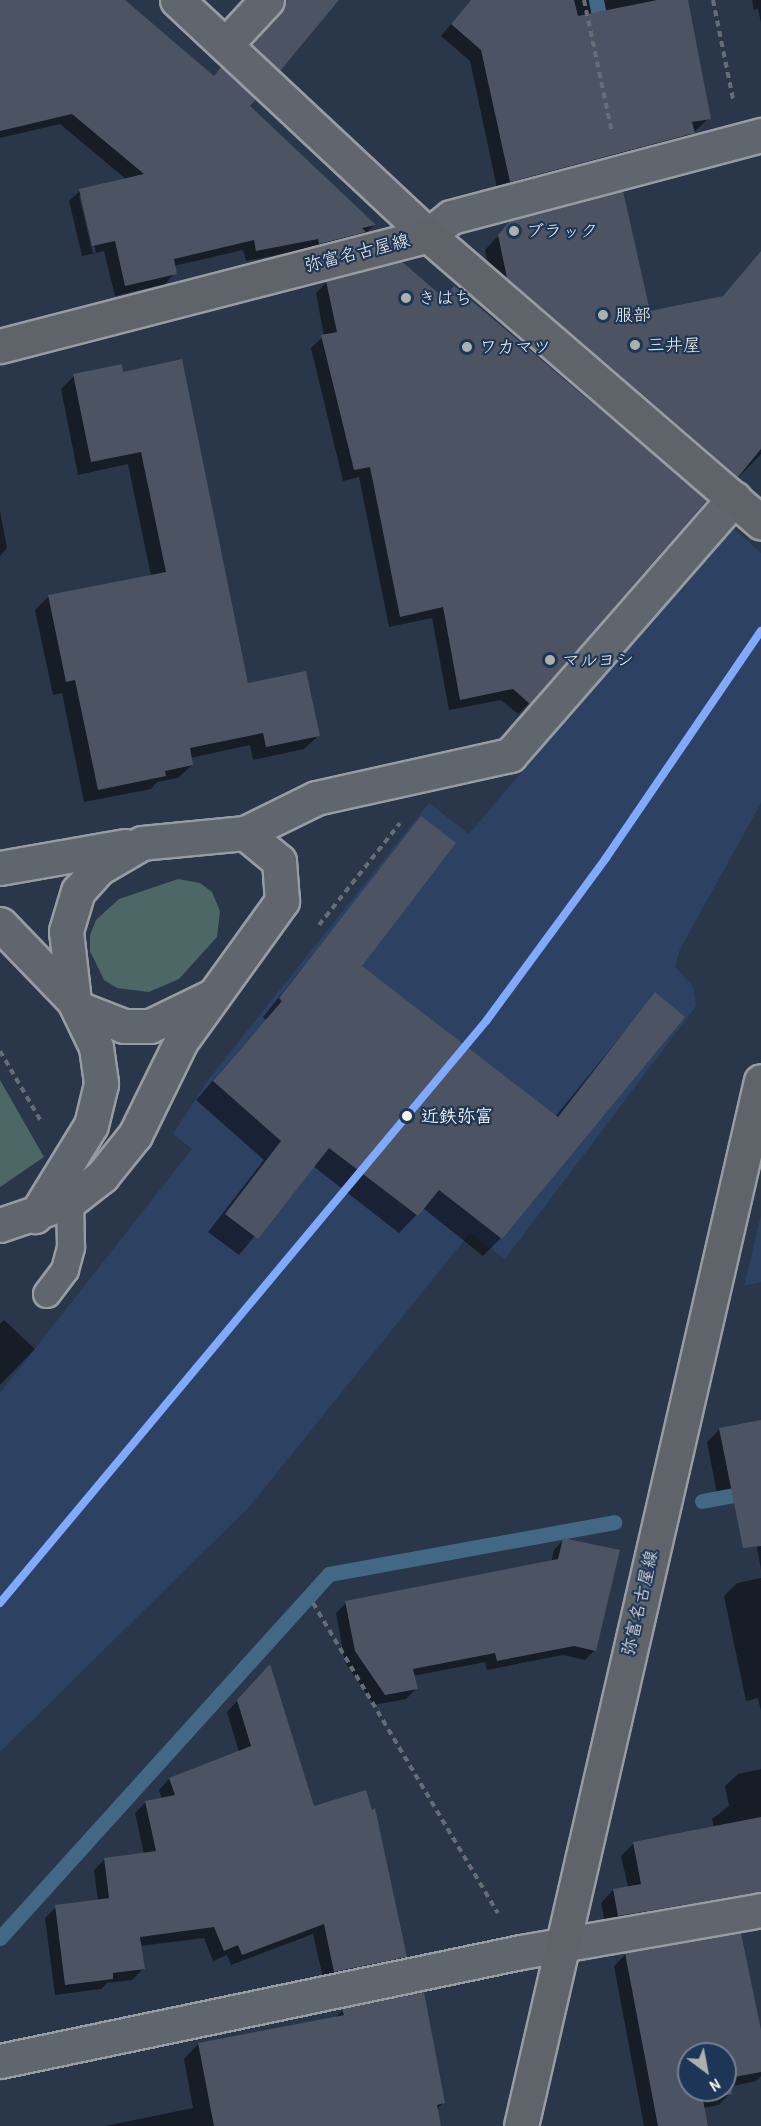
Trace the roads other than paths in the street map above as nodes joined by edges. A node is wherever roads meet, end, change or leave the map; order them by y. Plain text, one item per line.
1 (177, 0) edge
2 (267, 0) edge
3 (226, 44) junction
4 (751, 138) edge
5 (428, 235) junction
6 (0, 346) edge
7 (734, 498) junction
8 (761, 522) edge
9 (245, 832) junction
10 (142, 843) junction
11 (0, 868) edge
12 (0, 924) edge
13 (214, 995) junction
14 (76, 1004) junction
15 (761, 1084) edge
16 (70, 1201) junction
17 (35, 1216) junction
18 (0, 1225) edge
19 (47, 1294) dead end
20 (761, 1910) edge
21 (560, 1945) junction
22 (0, 2061) edge
23 (521, 2126) edge

1 - 3 street
2 - 3 street
3 - 5 street
4 - 5 street
5 - 6 main road, 弥富名古屋線
5 - 7 main road, 弥富名古屋線
7 - 8 main road, 弥富名古屋線
7 - 9 street
9 - 10 street
9 - 13 street
10 - 11 street
10 - 14 street
12 - 14 street
13 - 14 street
13 - 16 street
14 - 17 street
15 - 21 main road, 弥富名古屋線
16 - 17 street
16 - 19 lane
17 - 18 street
20 - 21 street
21 - 22 street
21 - 23 main road, 弥富名古屋線

